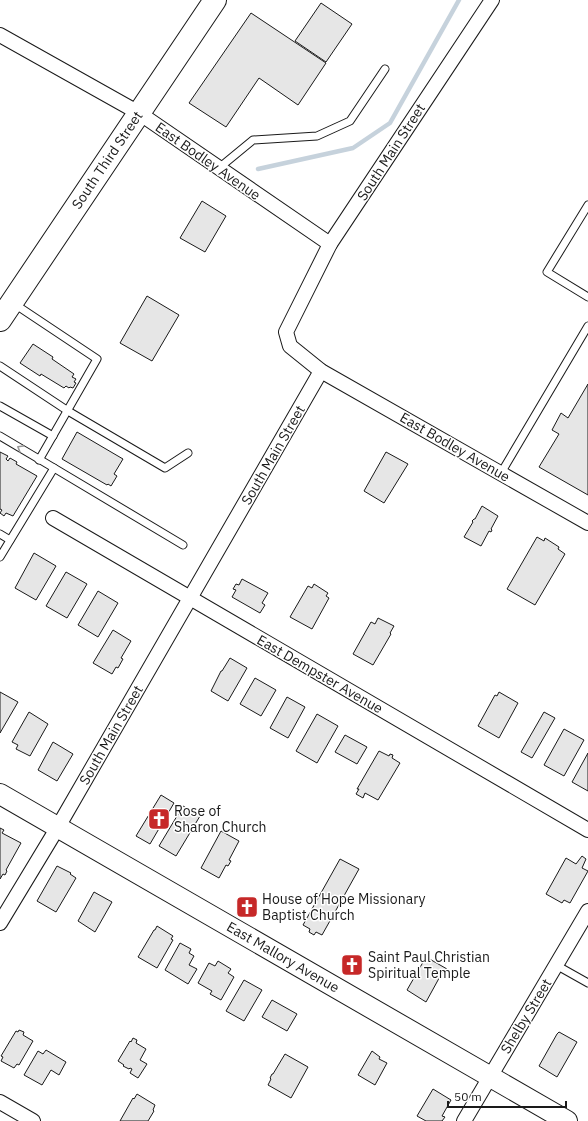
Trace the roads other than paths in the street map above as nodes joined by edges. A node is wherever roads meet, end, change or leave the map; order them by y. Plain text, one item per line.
1 (215, 0) edge
2 (492, 0) edge
3 (0, 35) edge
4 (385, 69) dead end
5 (139, 113) junction
6 (219, 168) junction
7 (588, 204) edge
8 (330, 244) junction
9 (588, 297) edge
10 (11, 302) junction
11 (0, 320) edge
12 (588, 326) edge
13 (0, 366) edge
14 (321, 371) junction
15 (0, 406) edge
16 (68, 411) junction
17 (0, 436) edge
18 (53, 436) junction
19 (188, 453) dead end
20 (39, 460) junction
21 (54, 468) junction
22 (501, 473) junction
23 (53, 518) dead end
24 (588, 523) edge
25 (0, 534) edge
26 (10, 540) junction
27 (183, 545) dead end
28 (0, 557) edge
29 (190, 598) junction
30 (0, 794) edge
31 (58, 827) junction
32 (588, 830) edge
33 (588, 911) edge
34 (0, 923) edge
35 (556, 966) junction
36 (588, 983) edge
37 (490, 1076) junction
38 (0, 1102) edge
39 (33, 1121) edge
40 (464, 1121) edge
41 (566, 1121) edge

1 - 5 main road, South Third Street
2 - 8 street, South Main Street
3 - 5 street, East Bodley Avenue
4 - 6 lane
5 - 6 street, East Bodley Avenue
5 - 10 main road, South Third Street
6 - 8 street, East Bodley Avenue
7 - 9 lane
8 - 14 street, South Main Street
10 - 11 main road, South Third Street
10 - 16 lane
12 - 22 lane
13 - 16 lane
14 - 22 street, East Bodley Avenue
14 - 29 street, South Main Street
15 - 18 lane
16 - 18 lane
16 - 19 lane
20 -> 17 lane
18 - 20 lane
20 - 21 lane
21 - 26 lane
21 - 27 lane
22 - 24 street, East Bodley Avenue
23 - 29 street, East Dempster Avenue
25 - 26 lane
26 - 28 lane
29 - 31 street, South Main Street
29 - 32 street, East Dempster Avenue
30 - 31 main road, East Mallory Avenue
31 - 34 street, South Main Street
31 - 37 main road, East Mallory Avenue
33 - 35 street, Shelby Street
35 - 36 lane
35 - 37 street, Shelby Street
37 - 40 street, Shelby Street
37 - 41 main road, East Mallory Avenue
38 - 39 street

